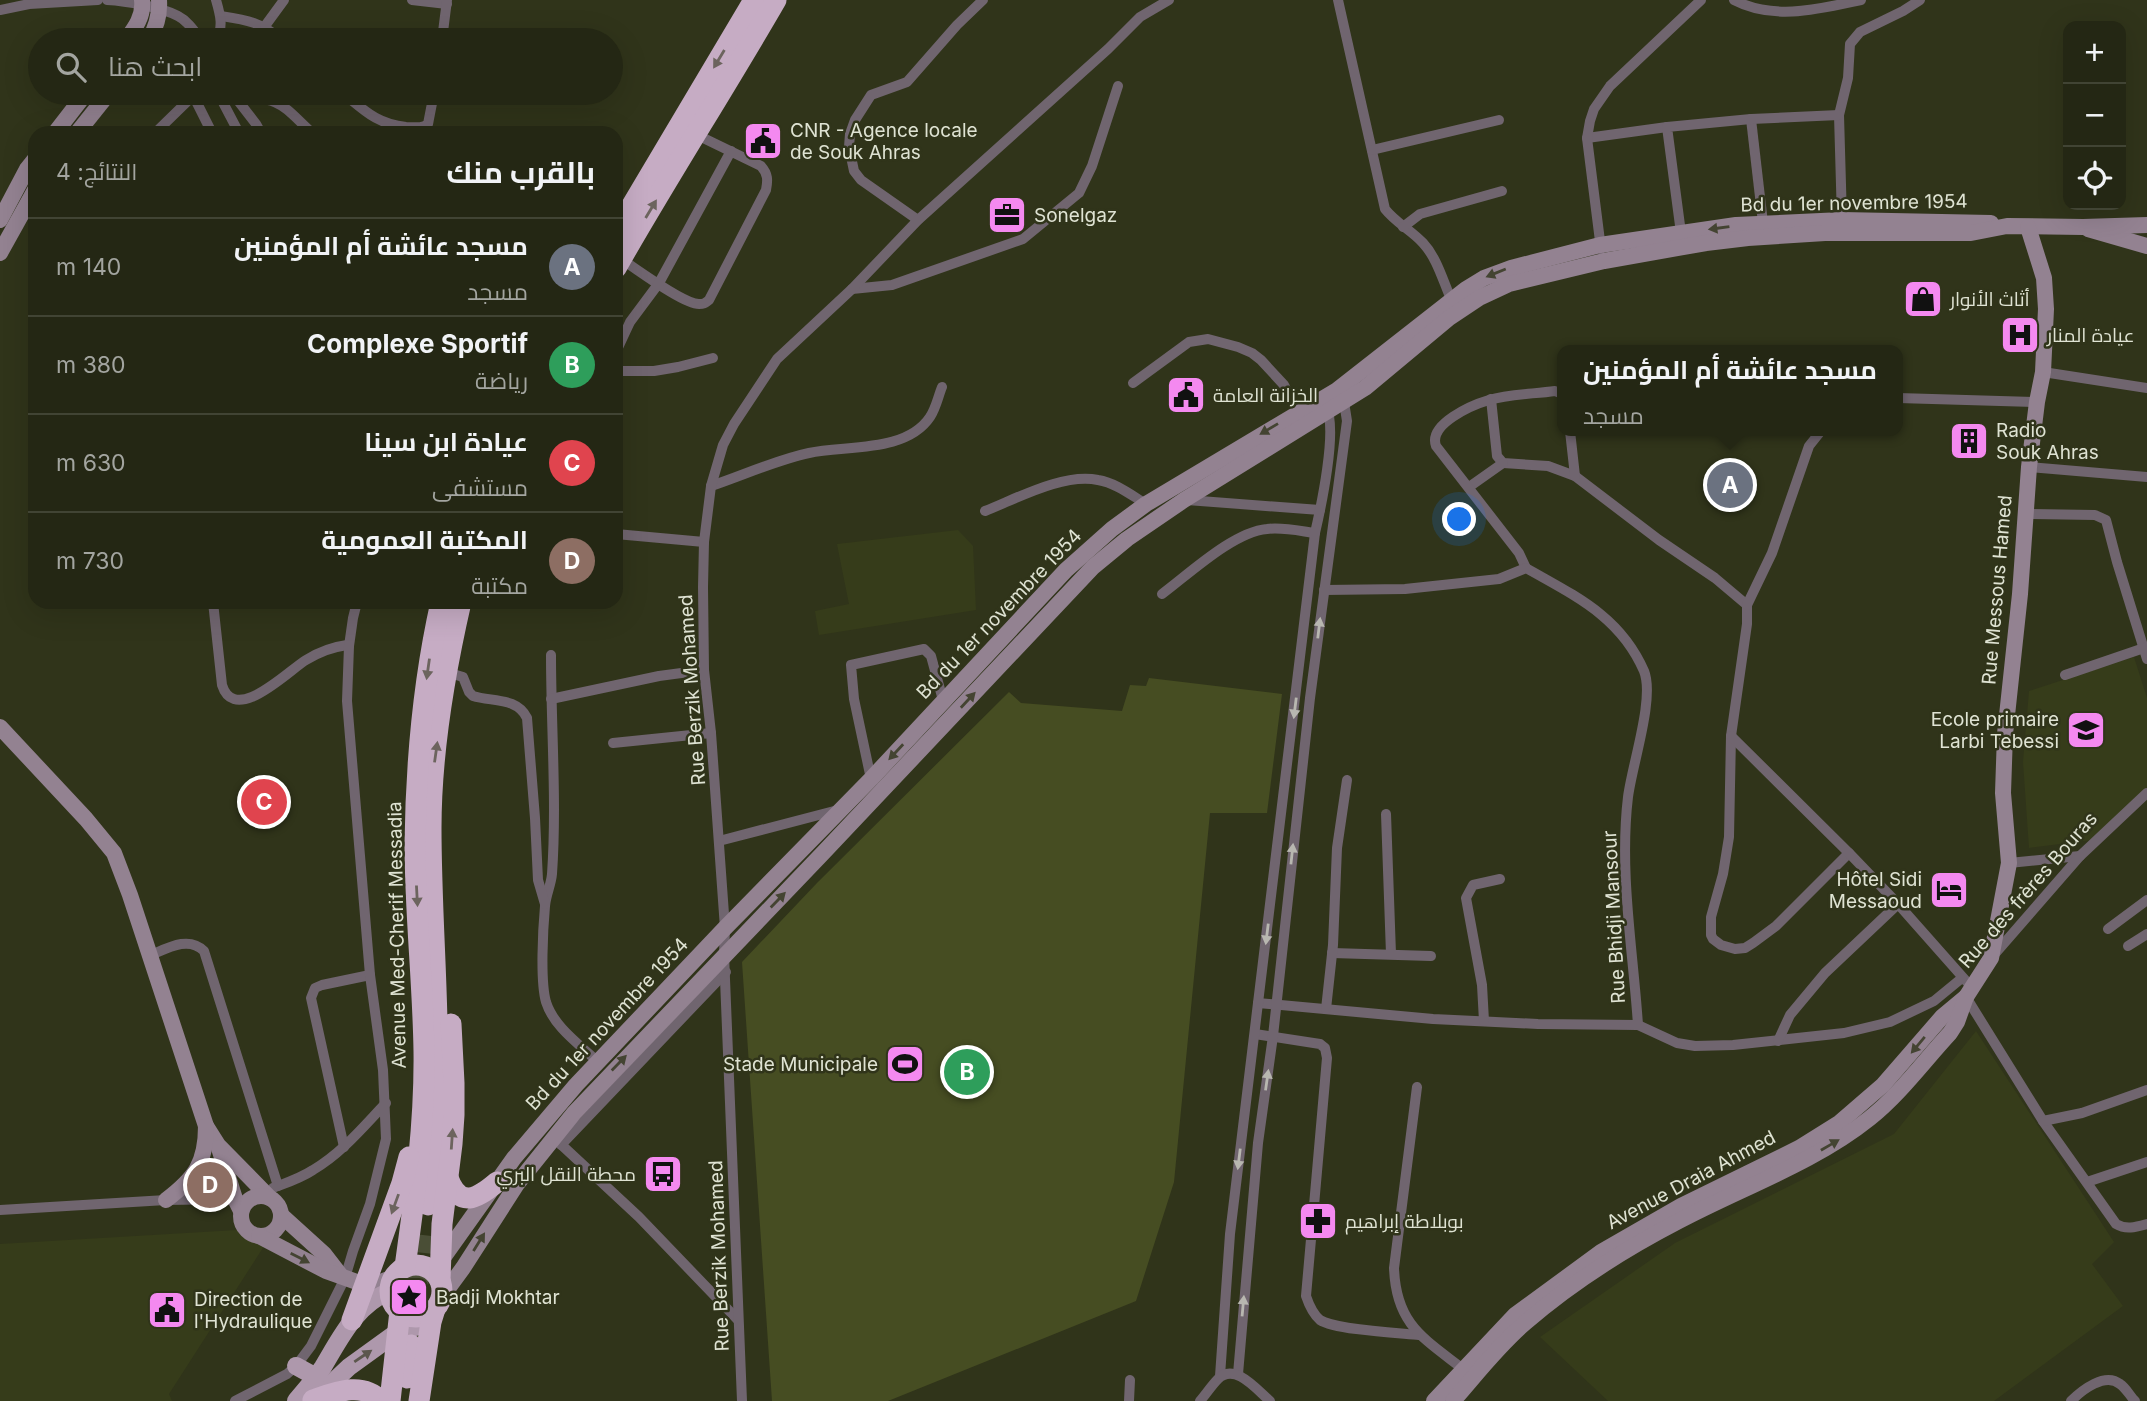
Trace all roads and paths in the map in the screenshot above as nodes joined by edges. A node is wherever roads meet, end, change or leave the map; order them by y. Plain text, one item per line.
1 (98, 0) edge
2 (107, 0) edge
3 (216, 0) edge
4 (284, 0) edge
5 (412, 0) edge
6 (754, 0) edge
7 (776, 0) edge
8 (983, 0) edge
9 (1338, 0) edge
10 (1701, 0) edge
11 (1734, 0) edge
12 (1861, 0) edge
13 (1920, 0) edge
14 (1164, 1) edge
15 (447, 2) edge
16 (143, 3) edge
17 (159, 5) edge
18 (0, 10) edge
19 (220, 16) junction
20 (265, 26) junction
21 (134, 28) edge
22 (154, 28) edge
23 (192, 28) edge
24 (219, 28) edge
25 (267, 28) edge
26 (444, 28) edge
27 (1118, 86) dead end
28 (77, 105) edge
29 (100, 105) edge
30 (184, 105) edge
31 (199, 105) edge
32 (224, 105) edge
33 (241, 105) edge
34 (280, 105) edge
35 (358, 105) edge
36 (432, 105) edge
37 (1839, 115) junction
38 (1751, 119) junction
39 (1499, 120) dead end
40 (378, 121) junction
41 (60, 126) edge
42 (83, 126) edge
43 (164, 126) edge
44 (209, 126) edge
45 (235, 126) edge
46 (257, 126) edge
47 (304, 126) edge
48 (376, 126) edge
49 (393, 126) edge
50 (425, 126) edge
51 (1667, 127) junction
52 (695, 134) junction
53 (1587, 138) junction
54 (1372, 150) junction
55 (731, 151) junction
56 (28, 168) edge
57 (1502, 191) dead end
58 (28, 203) edge
59 (0, 220) edge
60 (623, 220) edge
61 (918, 220) junction
62 (1842, 220) junction
63 (1763, 223) junction
64 (2147, 225) edge
65 (2007, 226) junction
66 (1403, 227) junction
67 (2028, 227) junction
68 (2083, 227) junction
69 (1681, 233) junction
70 (2147, 246) edge
71 (0, 253) edge
72 (1602, 253) junction
73 (623, 256) edge
74 (623, 265) edge
75 (659, 283) junction
76 (852, 289) junction
77 (1451, 299) junction
78 (623, 337) edge
79 (713, 358) dead end
80 (623, 370) edge
81 (2043, 372) junction
82 (1133, 383) dead end
83 (942, 387) dead end
84 (2147, 388) edge
85 (1557, 392) edge
86 (1340, 396) junction
87 (1903, 398) edge
88 (1491, 399) junction
89 (2036, 402) junction
90 (1325, 405) junction
91 (1298, 412) junction
92 (1571, 436) edge
93 (1818, 436) edge
94 (1503, 463) junction
95 (2029, 467) junction
96 (1575, 475) junction
97 (2147, 477) edge
98 (712, 486) junction
99 (1469, 487) junction
100 (1184, 499) junction
101 (1151, 501) junction
102 (1320, 510) junction
103 (985, 511) dead end
104 (2025, 514) junction
105 (1315, 533) junction
106 (623, 535) edge
107 (704, 542) junction
108 (1526, 568) junction
109 (1324, 590) junction
110 (1162, 594) dead end
111 (1747, 605) junction
112 (214, 609) edge
113 (356, 609) edge
114 (439, 609) edge
115 (460, 609) edge
116 (349, 646) junction
117 (2146, 651) edge
118 (551, 655) dead end
119 (704, 670) junction
120 (446, 672) junction
121 (2065, 675) dead end
122 (551, 699) junction
123 (943, 702) junction
124 (949, 720) junction
125 (0, 727) edge
126 (711, 733) junction
127 (1731, 736) junction
128 (613, 743) dead end
129 (871, 779) junction
130 (1347, 780) dead end
131 (552, 788) junction
132 (533, 790) junction
133 (2147, 793) edge
134 (841, 809) junction
135 (1386, 814) dead end
136 (719, 841) junction
137 (1849, 853) junction
138 (2080, 856) junction
139 (2009, 863) junction
140 (1500, 879) dead end
141 (2147, 900) edge
142 (545, 904) junction
143 (1898, 904) junction
144 (726, 928) junction
145 (2108, 929) dead end
146 (2147, 934) edge
147 (436, 946) junction
148 (2128, 946) dead end
149 (1332, 953) junction
150 (724, 954) junction
151 (1391, 954) junction
152 (149, 956) junction
153 (1431, 956) dead end
154 (1991, 958) junction
155 (726, 972) junction
156 (370, 975) junction
157 (1967, 987) junction
158 (1258, 1003) junction
159 (1276, 1004) junction
160 (1326, 1009) junction
161 (1484, 1021) junction
162 (1638, 1025) junction
163 (1255, 1034) junction
164 (1273, 1036) junction
165 (1778, 1041) junction
166 (598, 1062) junction
167 (1417, 1087) dead end
168 (422, 1090) junction
169 (2147, 1090) edge
170 (386, 1103) junction
171 (2043, 1121) junction
172 (206, 1126) junction
173 (557, 1141) junction
174 (218, 1145) junction
175 (344, 1147) junction
176 (2147, 1162) edge
177 (448, 1178) junction
178 (497, 1182) junction
179 (2087, 1182) junction
180 (1735, 1186) junction
181 (271, 1192) junction
182 (166, 1200) junction
183 (238, 1205) junction
184 (0, 1210) edge
185 (281, 1215) junction
186 (2147, 1224) edge
187 (423, 1235) tunnel mouth
188 (259, 1236) junction
189 (343, 1277) junction
190 (396, 1278) junction
191 (366, 1285) junction
192 (436, 1290) junction
193 (400, 1311) junction
194 (352, 1320) junction
195 (738, 1320) junction
196 (1419, 1335) junction
197 (404, 1339) junction
198 (296, 1366) junction
199 (1463, 1369) junction
200 (1238, 1374) junction
201 (1220, 1376) junction
202 (316, 1377) junction
203 (1130, 1380) dead end
204 (235, 1401) edge
205 (307, 1401) edge
206 (381, 1401) edge
207 (390, 1401) edge
208 (405, 1401) edge
209 (419, 1401) edge
210 (742, 1401) edge
211 (1129, 1401) edge
212 (1200, 1401) edge
213 (1270, 1401) edge
214 (1434, 1401) edge
215 (1453, 1401) edge
216 (2071, 1401) edge
217 (2135, 1401) edge

1 - 18 street
2 - 16 street
3 - 19 street
4 - 20 street
5 - 15 street
6 -> 60 highway
7 - 52 highway
8 - 61 street
9 - 54 street
10 - 53 street
11 - 12 street
13 - 37 street
14 - 61 street, Rue Berzik Mohamed
15 - 26 street
16 - 17 street
16 - 21 street
17 - 22 street
17 - 23 street
19 - 20 street
19 - 24 street
20 - 25 street
27 - 76 street
28 - 41 street
29 - 42 street
30 - 43 street
31 - 44 street
32 - 45 street
33 - 46 street
34 - 47 street
35 - 40 street
36 - 50 street
37 - 38 street
37 - 62 street
38 - 51 street
38 - 63 street
39 - 54 street
40 - 48 street
40 - 49 street
51 - 53 street
51 - 69 street
52 - 55 street
73 -> 52 highway
53 - 72 street
54 - 66 street
55 - 75 street
55 - 75 street
56 - 59 street
57 - 66 street
58 - 71 street
61 - 76 street, Rue Berzik Mohamed
62 - 63 street, Bd du 1er novembre 1954
62 - 65 street, Bd du 1er novembre 1954
63 -> 69 street, Bd du 1er novembre 1954
64 - 68 street
65 - 67 street
65 - 72 street
66 - 77 street
67 - 68 street
67 - 81 street, Rue Messous Hamed
68 - 70 street
69 - 72 street, Bd du 1er novembre 1954
72 -> 77 street, Bd du 1er novembre 1954
72 - 86 street
74 - 75 street
75 - 78 street
76 - 98 street, Rue Berzik Mohamed
77 - 86 street, Bd du 1er novembre 1954
79 - 80 street
81 - 84 street
81 - 89 street, Rue Messous Hamed
82 - 91 street
83 - 98 street
85 - 88 street
86 - 90 street, Bd du 1er novembre 1954
86 - 109 street
87 - 89 street
88 - 94 street
88 - 99 street
89 - 95 street, Rue Messous Hamed
90 - 91 street, Bd du 1er novembre 1954
90 - 100 street
90 - 102 street
91 -> 101 street, Bd du 1er novembre 1954
92 - 96 street
93 - 111 street
94 - 96 street
94 - 99 street
95 - 97 street
95 - 104 street, Rue Messous Hamed
96 - 111 street
98 - 107 street, Rue Berzik Mohamed
99 - 108 street
100 - 101 street
100 - 102 street
124 -> 100 street
101 - 103 street
101 - 123 street, Bd du 1er novembre 1954
102 - 105 street
104 - 117 street
104 - 139 street, Rue Messous Hamed
105 - 110 street
105 -> 158 street
106 - 107 street
107 - 119 street, Rue Berzik Mohamed
108 - 109 street
108 - 162 street, Rue Bhidji Mansour
159 -> 109 street
111 - 127 street
112 - 116 street
113 - 116 street
114 -> 168 highway, Avenue Med-Cherif Messadia
115 - 120 highway
116 - 156 street
117 - 121 street
118 - 122 street
119 - 122 street
119 - 126 street, Rue Berzik Mohamed
120 - 132 street
147 -> 120 highway
122 - 131 street
123 - 124 street
123 -> 129 street, Bd du 1er novembre 1954
123 - 129 street
150 -> 124 street
125 - 152 street
126 - 128 street
126 - 136 street, Rue Berzik Mohamed
127 - 137 street
127 - 137 street
129 - 134 street, Bd du 1er novembre 1954
130 - 149 street
131 - 132 street
131 - 142 street
132 - 142 street
133 - 138 street, Rue des frères Bouras
134 - 136 street
134 - 144 street, Bd du 1er novembre 1954
135 - 151 street
136 - 144 street, Rue Berzik Mohamed
137 - 143 street
138 - 139 street
138 - 154 street, Rue des frères Bouras
139 - 154 street, Rue Messous Hamed
140 - 161 street
141 - 145 street
142 - 166 street
143 - 157 street
143 - 165 street
144 - 150 street, Rue Berzik Mohamed
144 - 166 street, Bd du 1er novembre 1954
146 - 148 street
177 -> 147 highway
147 - 187 highway
149 - 151 street
149 - 160 street
150 - 155 street, Rue Berzik Mohamed
173 -> 150 street
151 - 153 street
152 - 172 street
152 - 181 street
154 - 157 street, Rue des frères Bouras
155 - 173 street
155 - 195 street, Rue Berzik Mohamed
156 - 170 street
156 - 175 street
157 - 165 street
157 - 171 street
157 - 180 street, Avenue Draia Ahmed
158 - 159 street
158 - 163 street
159 - 160 street
159 - 164 street
160 - 161 street
161 - 162 street
162 - 165 street
163 - 164 street
163 -> 201 street
164 - 196 street
200 -> 164 street
166 - 178 street, Bd du 1er novembre 1954
167 - 196 street
168 - 190 highway, Avenue Med-Cherif Messadia
168 -> 191 highway
169 - 171 street
170 - 175 street
170 - 189 street
171 - 179 street
172 - 174 street
172 - 182 street
192 -> 173 street
173 - 195 street
174 - 181 street
174 - 183 street
175 - 181 street
176 - 179 street
177 - 178 highway
177 - 192 highway
178 - 192 street, Bd du 1er novembre 1954
179 - 186 street
180 - 199 street, Avenue Draia Ahmed
180 - 215 street, Avenue Draia Ahmed
181 - 183 street
181 - 185 street
182 - 183 street
182 - 184 street
183 - 188 street
185 - 188 street
185 - 189 street
188 -> 189 street
189 - 191 street
189 - 198 street
190 - 191 street
190 - 192 highway
190 - 193 highway
190 - 194 main road
191 - 194 highway
192 - 193 highway
192 - 197 main road
192 - 209 highway
193 - 197 highway
194 - 202 main road
195 - 210 street, Rue Berzik Mohamed
196 - 199 street
205 -> 197 main road
197 - 207 highway
197 - 208 highway
198 - 202 main road
198 - 204 street
199 - 214 street, Avenue Draia Ahmed
200 - 201 street
200 - 213 street
201 - 212 street
202 - 205 main road
203 - 211 street
205 - 206 highway
216 - 217 street

